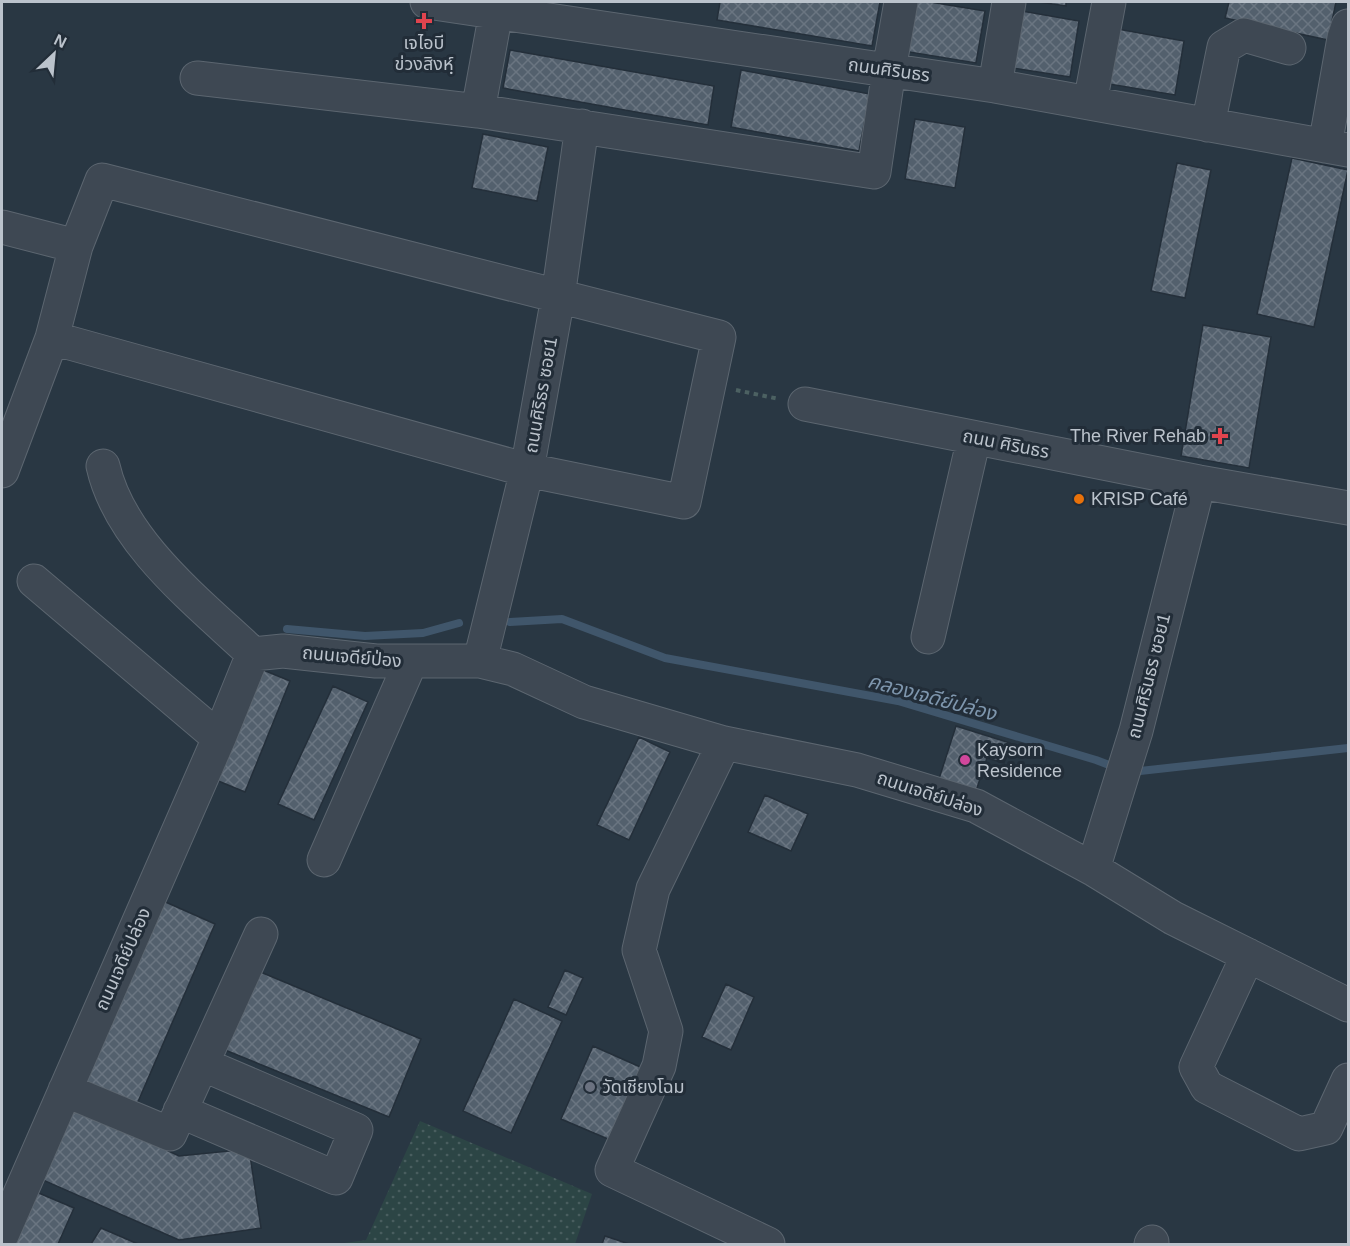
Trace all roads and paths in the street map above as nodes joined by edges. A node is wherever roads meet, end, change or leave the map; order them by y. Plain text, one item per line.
1 (429, 2) edge
2 (902, 2) edge
3 (1009, 2) edge
4 (1109, 2) edge
5 (496, 12) junction
6 (1348, 26) edge
7 (1289, 48) dead end
8 (889, 70) junction
9 (197, 78) dead end
10 (995, 86) junction
11 (1090, 103) junction
12 (478, 111) junction
13 (1208, 125) junction
14 (582, 126) junction
15 (1337, 148) edge
16 (2, 227) edge
17 (76, 246) junction
18 (558, 297) junction
19 (52, 339) junction
20 (709, 384) junction
21 (805, 404) joint
22 (974, 438) junction
23 (103, 466) dead end
24 (527, 470) junction
25 (2, 471) edge
26 (1199, 482) junction
27 (1348, 508) edge
28 (34, 581) dead end
29 (928, 636) dead end
30 (411, 661) junction
31 (480, 661) junction
32 (248, 668) junction
33 (219, 738) junction
34 (724, 743) junction
35 (324, 861) dead end
36 (1093, 869) junction
37 (261, 933) dead end
38 (1248, 956) junction
39 (1348, 1005) edge
40 (202, 1064) junction
41 (1348, 1080) edge
42 (65, 1090) junction
43 (180, 1111) junction
44 (717, 1233) edge
45 (2, 1235) edge
46 (768, 1245) edge

1 - 5 street, ถนนศิรินธร
2 - 8 street
3 - 10 street
4 - 11 street
5 - 8 street, ถนนศิรินธร
5 - 12 street
6 - 15 street
7 - 13 street
8 - 10 street, ถนนศิรินธร
8 - 14 street
9 - 12 street
10 - 11 street, ถนนศิรินธร
11 - 13 street, ถนนศิรินธร
12 - 14 street
13 - 15 street, ถนนศิรินธร
14 - 18 street, ถนนศิริธร ซอย1
16 - 17 street
17 - 18 street
17 - 19 street
18 - 20 street
18 - 24 street, ถนนศิริธร ซอย1
19 - 24 street
19 - 25 street
20 - 21 path
20 - 24 street
21 - 22 street, ถนน ศิรินธร
22 - 26 street, ถนน ศิรินธร
22 - 29 street
23 - 32 street
24 - 31 street, ถนนศิริธร ซอย1
26 - 27 street, ถนน ศิรินธร
26 - 36 street, ถนนศิรินธร ซอย1
28 - 33 street
30 - 31 street, ถนนเจดีย์ป่อง
30 - 32 street, ถนนเจดีย์ป่อง
30 - 35 street
31 - 34 street, ถนนเจดีย์ปล่อง
32 - 33 street, ถนนเจดีย์ปล่อง
33 - 42 street, ถนนเจดีย์ปล่อง
34 - 36 street, ถนนเจดีย์ปล่อง
34 - 44 street
36 - 38 street, ถนนเจดีย์ปล่อง
37 - 40 street
38 - 39 street, ถนนเจดีย์ปล่อง
38 - 41 street
40 - 43 street
40 - 43 street
42 - 43 street
42 - 45 street, ถนนเจดีย์ปล่อง
44 - 46 street

